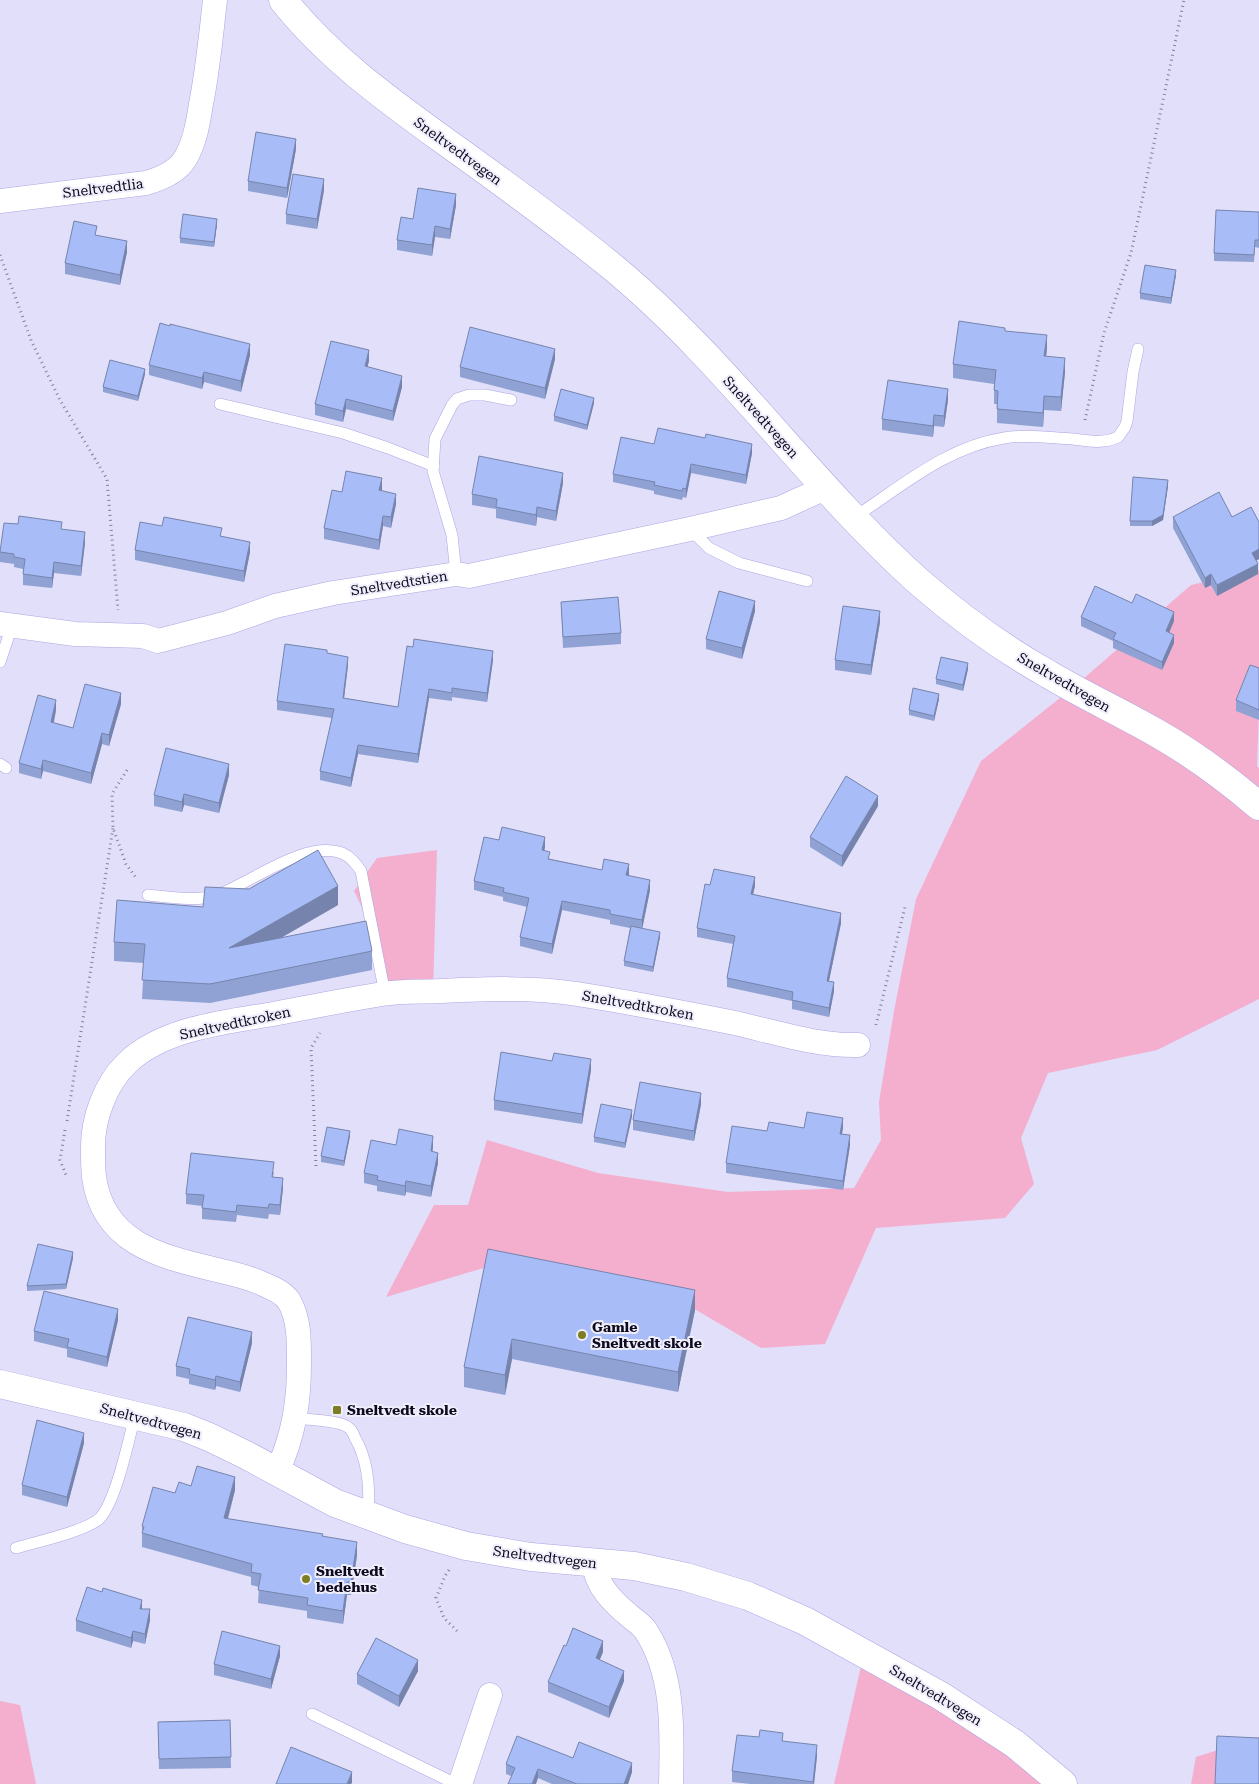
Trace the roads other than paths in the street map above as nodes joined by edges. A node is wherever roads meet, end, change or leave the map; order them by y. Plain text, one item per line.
1 (215, 0) edge
2 (283, 0) edge
3 (0, 201) edge
4 (1138, 349) dead end
5 (511, 400) dead end
6 (220, 404) dead end
7 (434, 466) junction
8 (825, 488) junction
9 (854, 518) junction
10 (690, 529) junction
11 (456, 574) junction
12 (807, 580) dead end
13 (6, 625) edge
14 (0, 662) edge
15 (1259, 806) edge
16 (148, 895) road end
17 (386, 994) junction
18 (858, 1045) road end
19 (0, 1384) edge
20 (135, 1415) junction
21 (296, 1418) junction
22 (277, 1472) junction
23 (368, 1516) junction
24 (16, 1548) dead end
25 (594, 1563) junction
26 (490, 1695) dead end
27 (312, 1714) dead end
28 (458, 1784) edge
29 (671, 1784) edge
30 (1063, 1784) edge

1 - 3 street, Sneltvedtlia
2 - 8 main road, Sneltvedtvegen
4 - 9 lane
5 - 7 lane
6 - 7 lane
7 - 11 lane
8 - 9 main road, Sneltvedtvegen
8 - 10 street, Sneltvedtstien
9 - 15 main road, Sneltvedtvegen
10 - 11 street, Sneltvedtstien
10 - 12 lane
11 - 13 street, Sneltvedtstien
13 - 14 lane
16 - 17 lane
17 - 18 street, Sneltvedtkroken
17 - 21 street, Sneltvedtkroken
19 - 20 main road, Sneltvedtvegen
20 - 22 main road, Sneltvedtvegen
20 - 24 lane
21 - 22 street, Sneltvedtkroken
21 - 23 lane
22 - 23 main road, Sneltvedtvegen
23 - 25 main road, Sneltvedtvegen
25 - 29 street
25 - 30 main road, Sneltvedtvegen
26 - 28 street
27 - 28 lane

